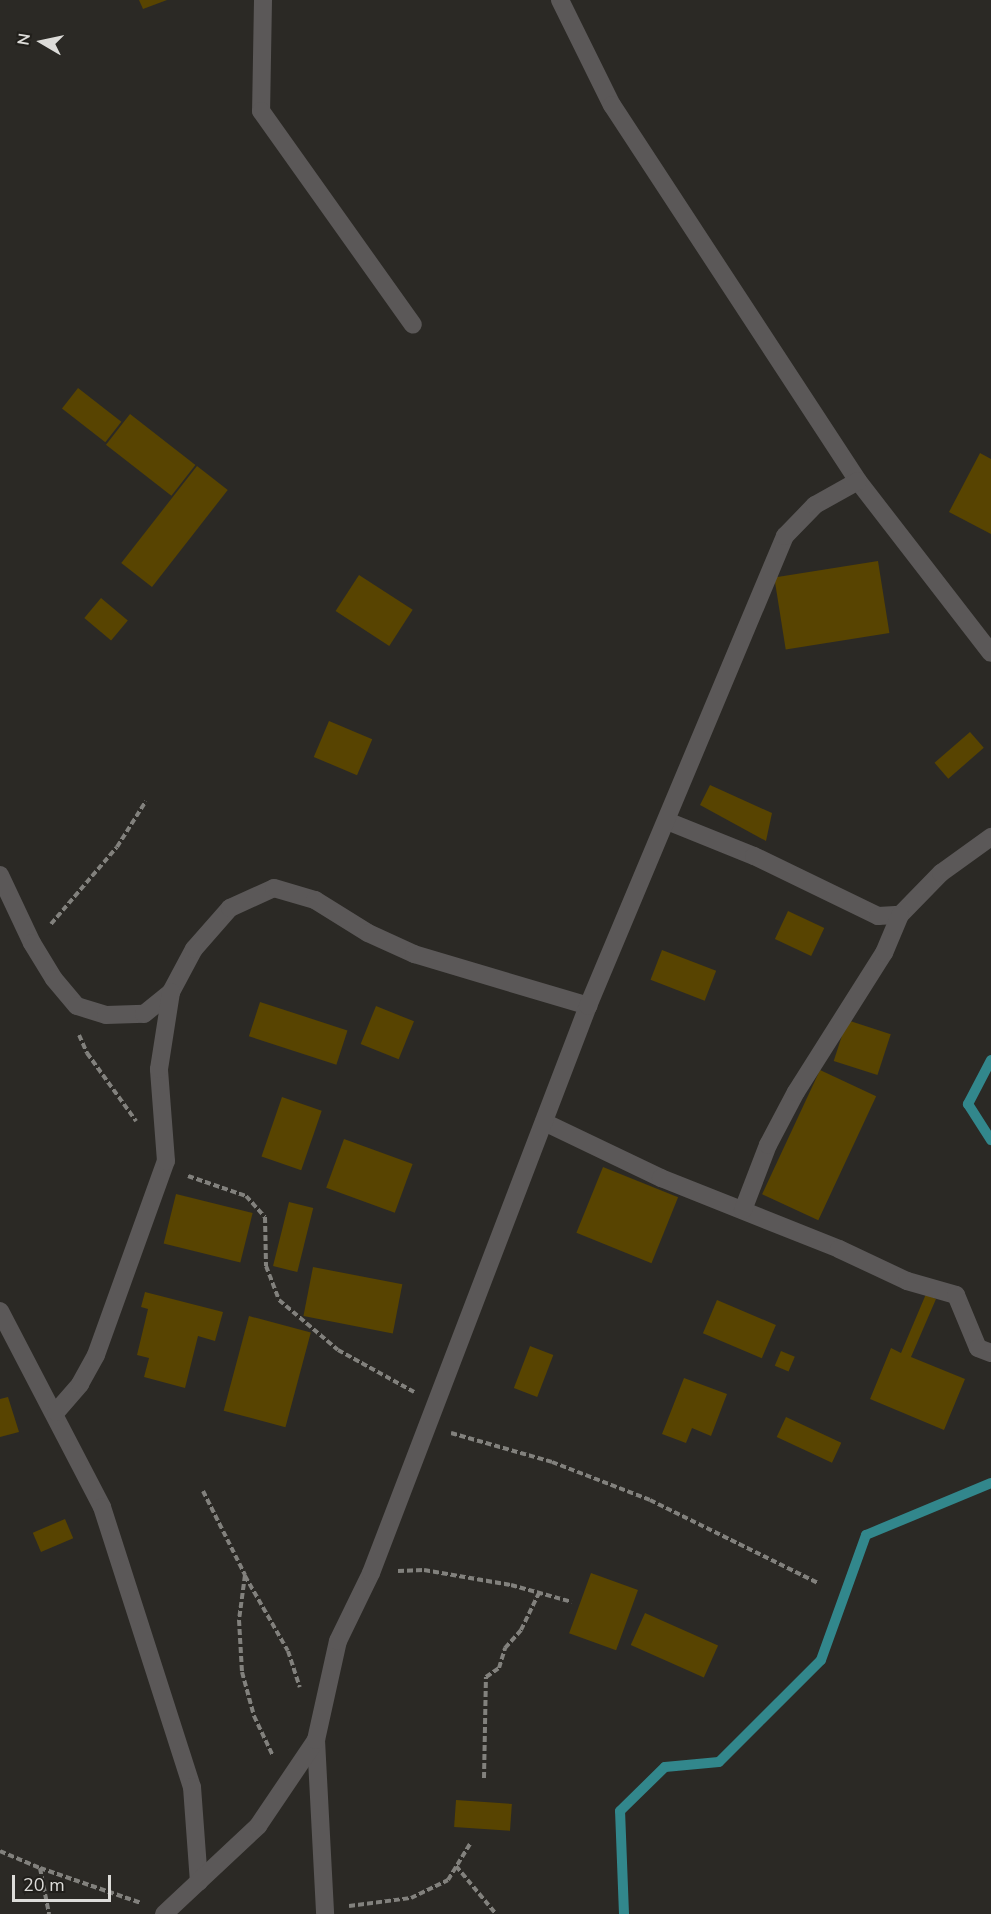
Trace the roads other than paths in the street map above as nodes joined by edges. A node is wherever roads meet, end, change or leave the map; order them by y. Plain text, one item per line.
1 (263, 0) edge
2 (560, 0) edge
3 (413, 325) dead end
4 (858, 481) junction
5 (991, 653) edge
6 (667, 821) junction
7 (991, 837) edge
8 (0, 875) edge
9 (900, 915) junction
10 (171, 992) junction
11 (588, 1006) junction
12 (544, 1122) junction
13 (743, 1210) junction
14 (0, 1311) edge
15 (991, 1353) edge
16 (56, 1412) junction
17 (316, 1740) junction
18 (199, 1882) junction
19 (166, 1912) edge
20 (325, 1912) edge

1 - 3 street
2 - 4 street
4 - 5 street
4 - 6 street
6 - 9 street
6 - 11 street
7 - 9 street
8 - 10 street
9 - 13 street
10 - 11 street
10 - 16 street
11 - 12 street
12 - 13 street
12 - 17 street
13 - 15 street
14 - 16 street
16 - 18 street
17 - 18 street
17 - 20 street
18 - 19 street

